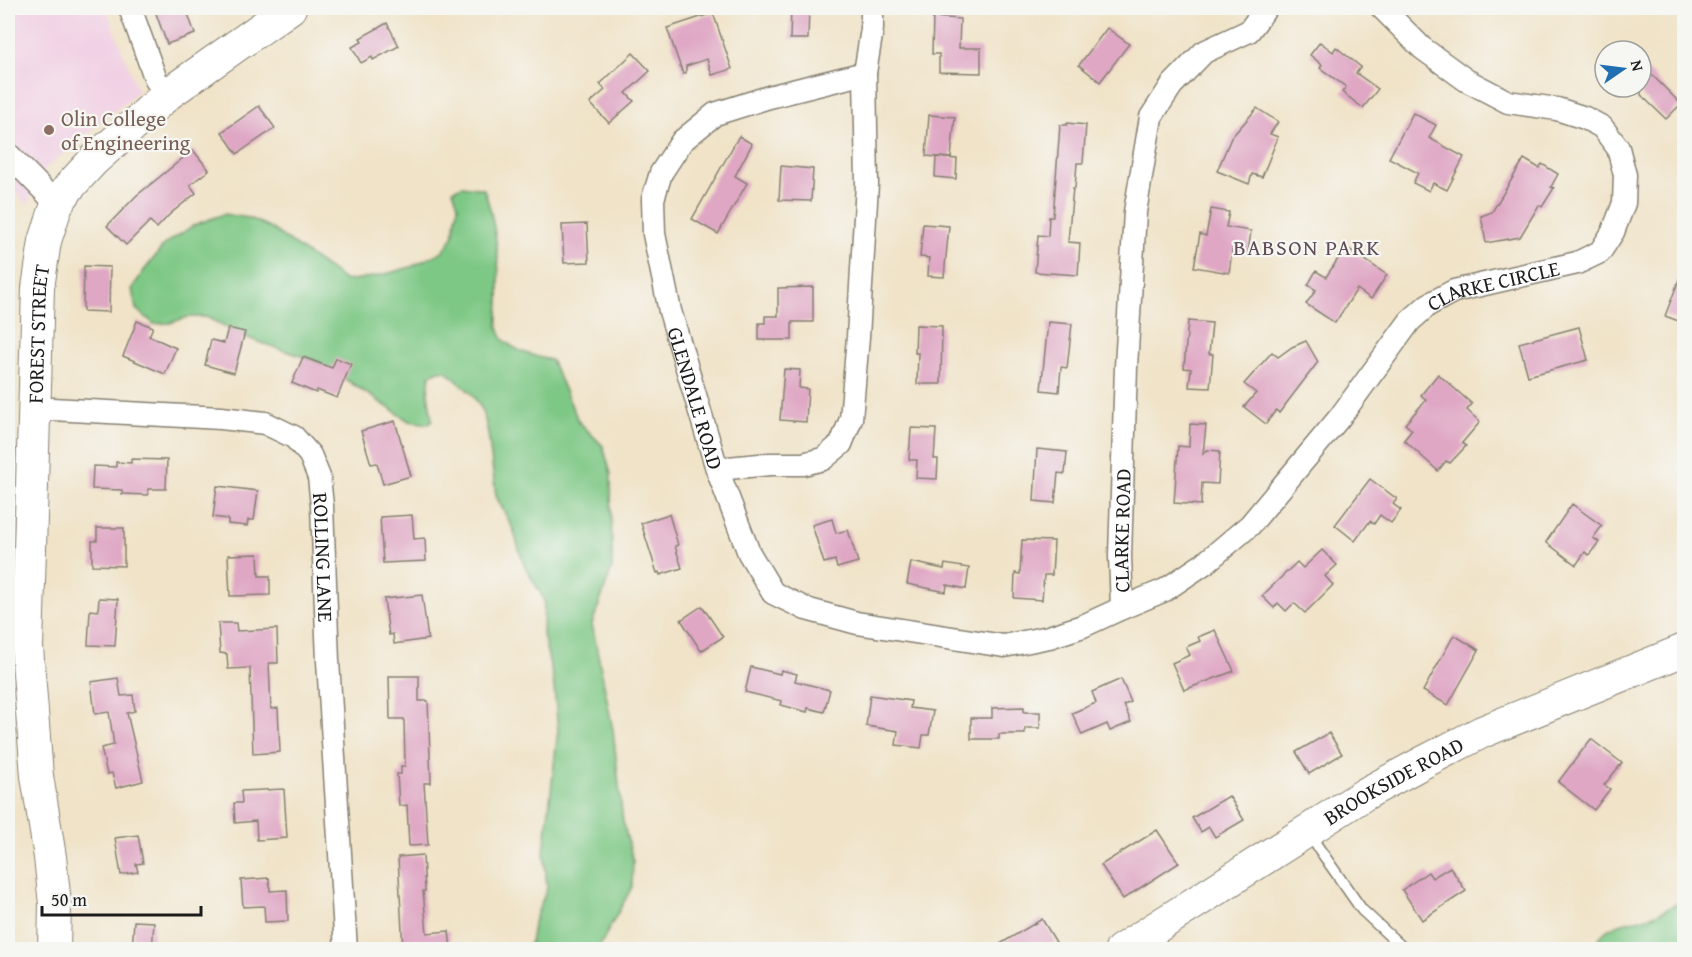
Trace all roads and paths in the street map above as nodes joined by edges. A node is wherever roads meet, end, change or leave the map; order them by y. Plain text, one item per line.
1 (130, 8) edge
2 (290, 8) edge
3 (872, 8) edge
4 (1266, 8) edge
5 (1382, 8) edge
6 (865, 74) junction
7 (168, 94) junction
8 (8, 154) edge
9 (57, 204) junction
10 (33, 408) junction
11 (717, 469) junction
12 (1122, 608) junction
13 (1684, 650) edge
14 (1306, 831) junction
15 (54, 950) edge
16 (346, 950) edge
17 (1121, 950) edge
18 (1405, 950) edge

1 - 7 street
2 - 7 street, FOREST STREET
3 - 6 street, GLENDALE ROAD
4 - 12 street, CLARKE ROAD
5 - 12 street, CLARKE CIRCLE
6 - 11 street, GLENDALE ROAD
6 - 11 street, GLENDALE ROAD
7 - 9 street, FOREST STREET
8 - 9 street
9 - 10 street, FOREST STREET
10 - 15 street, FOREST STREET
10 - 16 street, ROLLING LANE
11 - 12 street, CLARKE ROAD
13 - 14 street, BROOKSIDE ROAD
14 - 17 street, BROOKSIDE ROAD
14 - 18 lane

